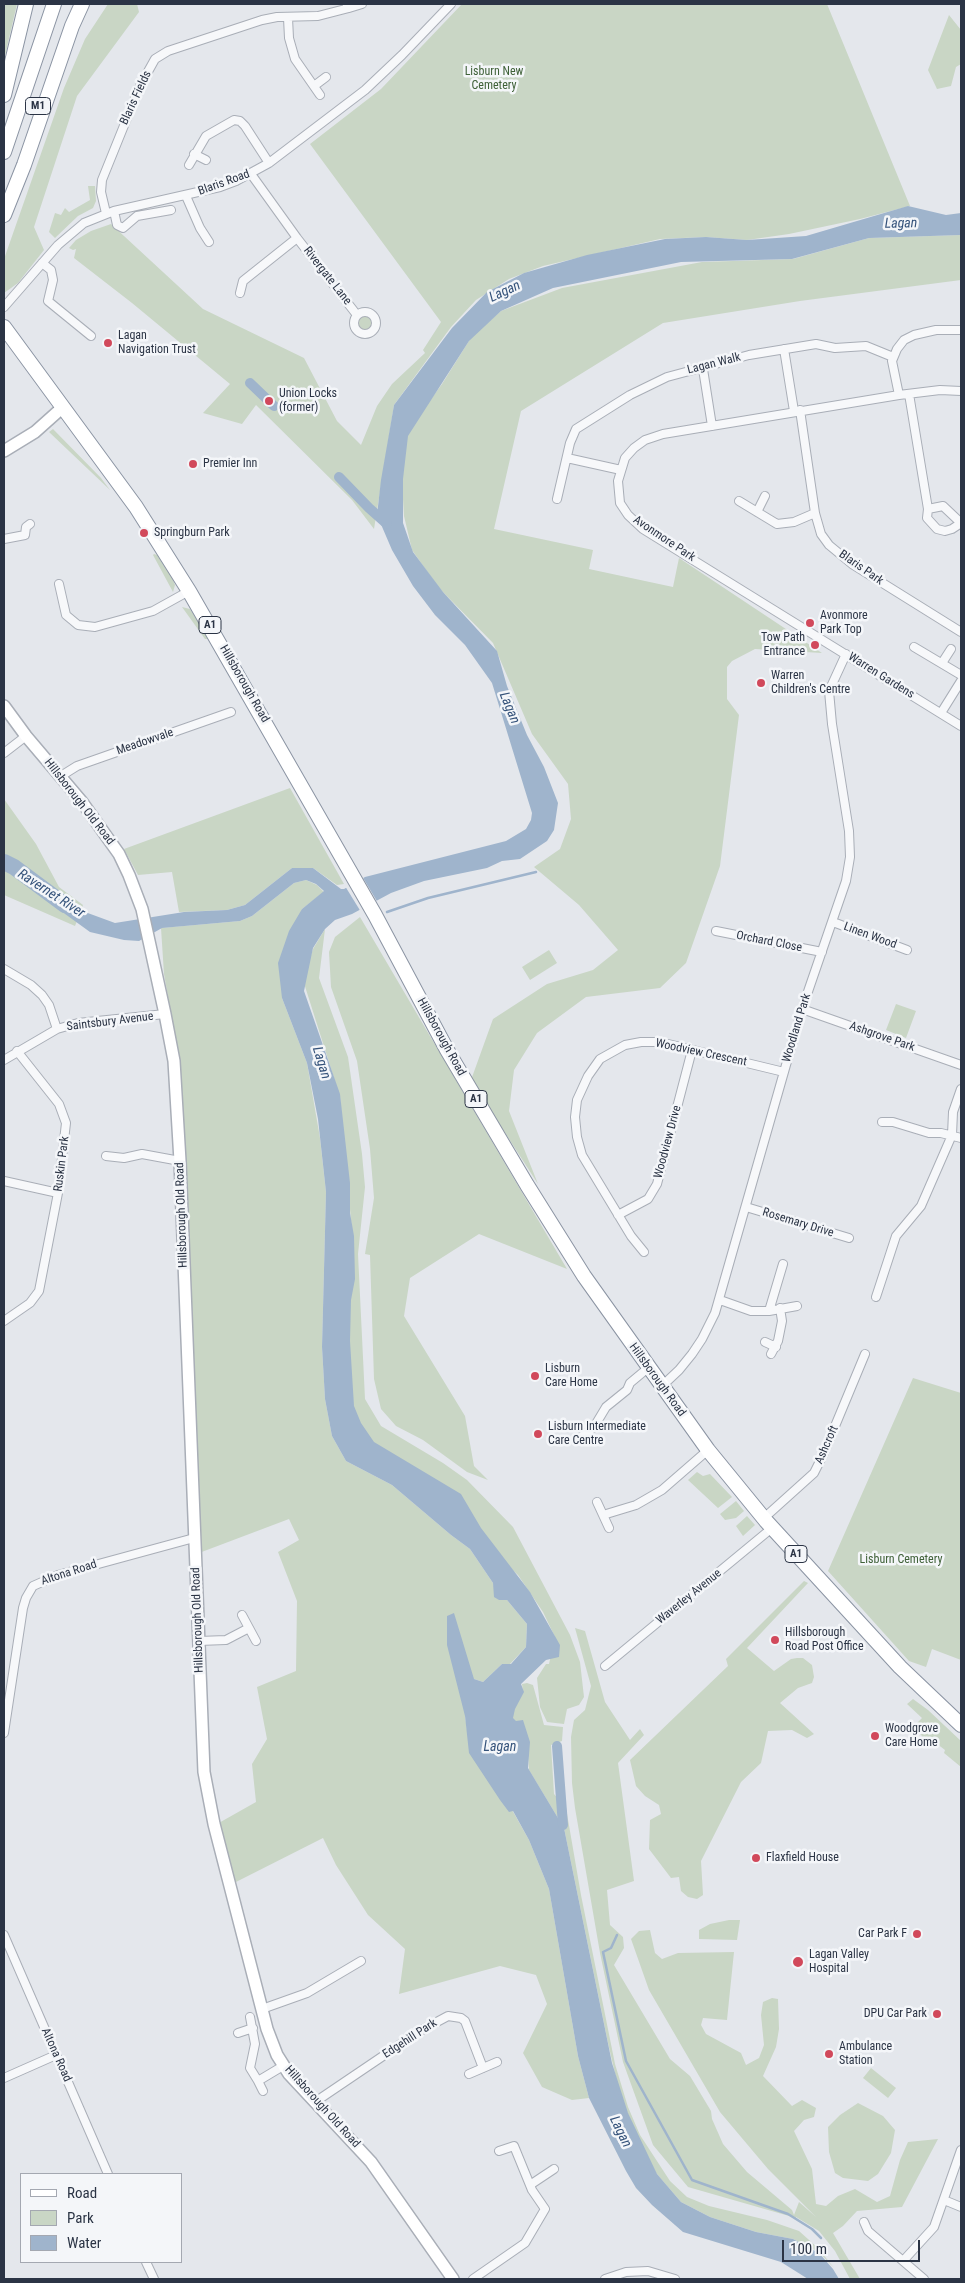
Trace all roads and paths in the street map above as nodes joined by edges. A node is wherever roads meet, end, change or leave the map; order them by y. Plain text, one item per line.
1 (26, 4) edge
2 (54, 4) edge
3 (72, 4) edge
4 (82, 4) edge
5 (362, 4) edge
6 (451, 4) edge
7 (347, 6) edge
8 (288, 18) junction
9 (326, 77) dead end
10 (314, 86) junction
11 (4, 95) edge
12 (320, 95) dead end
13 (4, 152) edge
14 (194, 154) junction
15 (206, 160) dead end
16 (269, 164) junction
17 (189, 165) dead end
18 (251, 174) junction
19 (186, 196) junction
20 (4, 209) edge
21 (171, 210) dead end
22 (114, 211) junction
23 (106, 213) junction
24 (4, 215) edge
25 (297, 238) junction
26 (209, 242) dead end
27 (42, 263) junction
28 (240, 293) dead end
29 (4, 306) edge
30 (357, 315) dead end
31 (4, 327) edge
32 (961, 330) edge
33 (91, 336) dead end
34 (784, 349) junction
35 (893, 357) junction
36 (703, 369) junction
37 (961, 391) edge
38 (909, 394) junction
39 (899, 395) junction
40 (63, 407) junction
41 (797, 411) junction
42 (712, 426) junction
43 (4, 450) edge
44 (567, 458) junction
45 (621, 470) junction
46 (765, 496) dead end
47 (557, 499) dead end
48 (739, 501) dead end
49 (928, 509) junction
50 (757, 512) junction
51 (815, 514) junction
52 (961, 523) edge
53 (30, 524) dead end
54 (4, 539) edge
55 (59, 584) dead end
56 (189, 591) junction
57 (801, 626) joint
58 (961, 632) edge
59 (914, 647) dead end
60 (951, 648) dead end
61 (846, 654) junction
62 (942, 663) junction
63 (961, 675) edge
64 (961, 680) edge
65 (4, 706) edge
66 (231, 712) dead end
67 (941, 713) junction
68 (961, 726) edge
69 (26, 736) junction
70 (4, 752) edge
71 (61, 776) junction
72 (833, 922) junction
73 (716, 931) dead end
74 (907, 950) dead end
75 (822, 952) junction
76 (4, 969) edge
77 (802, 1009) junction
78 (166, 1014) junction
79 (57, 1029) junction
80 (692, 1050) junction
81 (17, 1051) junction
82 (4, 1060) edge
83 (961, 1065) edge
84 (784, 1072) junction
85 (961, 1089) edge
86 (882, 1122) dead end
87 (952, 1135) junction
88 (961, 1138) edge
89 (106, 1156) dead end
90 (180, 1161) junction
91 (4, 1181) edge
92 (58, 1193) junction
93 (746, 1207) junction
94 (618, 1215) junction
95 (849, 1238) dead end
96 (644, 1252) dead end
97 (783, 1264) dead end
98 (876, 1297) dead end
99 (720, 1300) junction
100 (796, 1306) dead end
101 (780, 1308) junction
102 (769, 1311) junction
103 (4, 1321) edge
104 (765, 1342) dead end
105 (865, 1354) dead end
106 (648, 1368) junction
107 (662, 1386) junction
108 (581, 1437) dead end
109 (708, 1450) junction
110 (596, 1502) dead end
111 (603, 1515) junction
112 (768, 1523) junction
113 (609, 1528) dead end
114 (194, 1538) junction
115 (242, 1615) dead end
116 (249, 1628) junction
117 (199, 1641) junction
118 (256, 1641) dead end
119 (605, 1666) dead end
120 (961, 1725) edge
121 (4, 1733) edge
122 (4, 1935) edge
123 (361, 1961) dead end
124 (262, 2009) junction
125 (250, 2017) dead end
126 (253, 2028) junction
127 (238, 2033) dead end
128 (56, 2054) junction
129 (497, 2062) dead end
130 (283, 2066) junction
131 (483, 2068) junction
132 (469, 2074) dead end
133 (4, 2078) edge
134 (258, 2081) junction
135 (263, 2091) dead end
136 (315, 2102) junction
137 (961, 2150) edge
138 (499, 2151) dead end
139 (554, 2169) dead end
140 (108, 2173) edge
141 (530, 2185) junction
142 (944, 2200) junction
143 (961, 2206) edge
144 (864, 2222) dead end
145 (903, 2261) junction
146 (146, 2263) edge
147 (154, 2279) edge
148 (454, 2279) edge
149 (473, 2279) edge
150 (605, 2279) edge
151 (675, 2279) edge
152 (924, 2279) edge

1 - 11 highway
2 - 13 highway, M1
3 - 20 highway, M1
4 - 24 highway
5 - 7 street, Blaris Fields
6 - 16 street, Blaris Road
7 - 8 street, Blaris Fields
8 - 10 street
8 - 23 street, Blaris Fields
9 - 10 street
10 - 12 street
14 - 15 street
14 - 16 street
14 - 17 street
16 - 18 street, Blaris Road
18 - 19 street, Blaris Road
18 - 25 street, Rivergate Lane
19 - 22 street, Blaris Road
19 - 26 street
21 - 22 street
22 - 23 street, Blaris Road
23 - 27 street, Blaris Road
25 - 28 street, Rivergate Lane
25 - 30 street, Rivergate Lane
27 - 29 street, Blaris Road
27 - 33 street
31 - 40 highway, Hillsborough Road / A1
32 - 35 street
34 - 35 street, Lagan Walk
34 - 36 street, Lagan Walk
34 - 41 street
35 - 39 street
36 - 42 street
36 - 44 street, Lagan Walk
37 - 38 street, Avonmore Park
38 - 39 street, Avonmore Park
38 - 49 street
39 - 41 street, Avonmore Park
40 - 43 street
40 - 56 highway, Hillsborough Road / A1
41 - 42 street, Avonmore Park
41 - 51 street, Blaris Park
42 - 45 street, Avonmore Park
44 - 45 street
44 - 47 street, Lagan Walk
45 - 57 street, Avonmore Park
46 - 50 street
48 - 50 street
49 - 52 street
49 - 52 street
50 - 51 street
51 - 58 street, Blaris Park
53 - 54 street
55 - 56 street
56 - 106 highway, Hillsborough Road / A1
57 - 61 street, Warren Gardens
59 - 62 street
60 - 62 street
61 - 67 street, Warren Gardens
61 - 72 street, Woodland Park
62 - 63 street
64 - 67 street
65 - 69 street, Hillsborough Old Road
66 - 71 street, Meadowvale
67 - 68 street, Warren Gardens
69 - 70 street
69 - 71 street, Hillsborough Old Road
71 - 78 street, Hillsborough Old Road
72 - 74 street, Linen Wood
72 - 75 street, Woodland Park
73 - 75 street, Orchard Close
75 - 77 street, Woodland Park
76 - 79 street
77 - 83 street, Ashgrove Park
77 - 84 street, Woodland Park
78 - 79 street, Saintsbury Avenue
78 - 90 street, Hillsborough Old Road
79 - 81 street, Saintsbury Avenue
80 - 84 street, Woodview Crescent
80 - 94 street, Woodview Drive
80 - 94 street, Woodview Crescent
81 - 82 street, Saintsbury Avenue
81 - 92 street, Ruskin Park
84 - 93 street, Woodland Park
85 - 87 street
86 - 87 street
87 - 88 street
87 - 98 street
89 - 90 street
90 - 114 street, Hillsborough Old Road
91 - 92 street
92 - 103 street, Ruskin Park
93 - 95 street, Rosemary Drive
93 - 99 street, Woodland Park
94 - 96 street, Woodview Crescent
97 - 102 street
99 - 102 street
99 - 107 street, Woodland Park
100 - 101 street
101 - 102 street
101 - 104 street
105 - 112 street, Ashcroft
106 - 107 highway, Hillsborough Road / A1
106 - 108 street
107 - 109 highway, Hillsborough Road / A1
109 - 111 street
109 - 112 highway, Hillsborough Road / A1
110 - 111 street
111 - 113 street
112 - 119 street, Waverley Avenue
112 - 120 highway, Hillsborough Road / A1
114 - 117 street, Hillsborough Old Road
114 - 121 street, Altona Road
115 - 116 street
116 - 117 street
116 - 118 street
117 - 124 street, Hillsborough Old Road
122 - 128 street, Altona Road
123 - 124 street
124 - 130 street, Hillsborough Old Road
125 - 126 street
126 - 127 street
126 - 134 street
128 - 133 street
128 - 140 street, Altona Road
129 - 131 street
130 - 134 street
130 - 136 street, Hillsborough Old Road
131 - 132 street
131 - 136 street, Edgehill Park
134 - 135 street
136 - 148 street, Hillsborough Old Road
137 - 142 street
138 - 141 street
139 - 141 street
141 - 149 street
142 - 143 street
142 - 145 street
144 - 145 street
145 - 152 street
146 - 147 street
150 - 151 street

